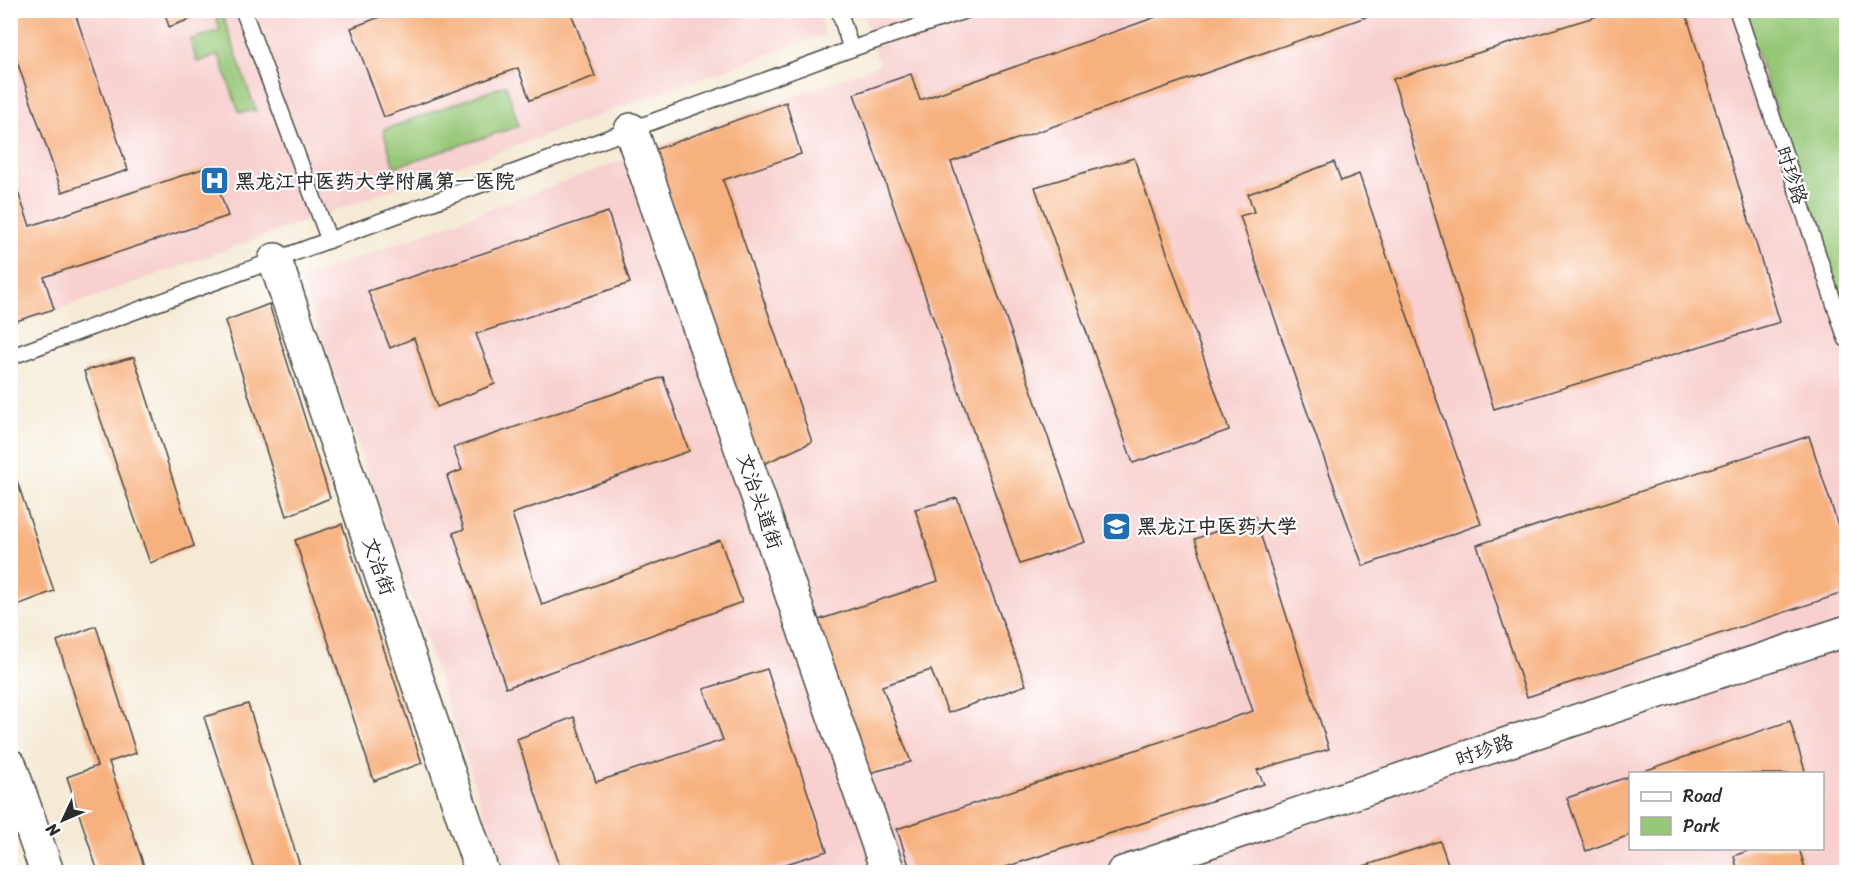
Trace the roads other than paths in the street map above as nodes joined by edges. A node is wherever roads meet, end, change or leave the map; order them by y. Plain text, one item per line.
1 (243, 10) edge
2 (839, 10) edge
3 (967, 10) edge
4 (1737, 10) edge
5 (851, 49) junction
6 (631, 130) junction
7 (329, 240) junction
8 (275, 260) junction
9 (1846, 339) edge
10 (10, 357) edge
11 (1846, 631) edge
12 (10, 766) edge
13 (47, 873) edge
14 (482, 873) edge
15 (888, 873) edge
16 (1122, 873) edge

1 - 7 lane
2 - 5 lane
3 - 5 lane
4 - 9 lane, 时珍路
5 - 6 lane
6 - 7 lane
6 - 15 street, 文治头道街
7 - 8 lane
8 - 10 lane
8 - 14 street, 文治街
11 - 16 street, 时珍路
12 - 13 street

